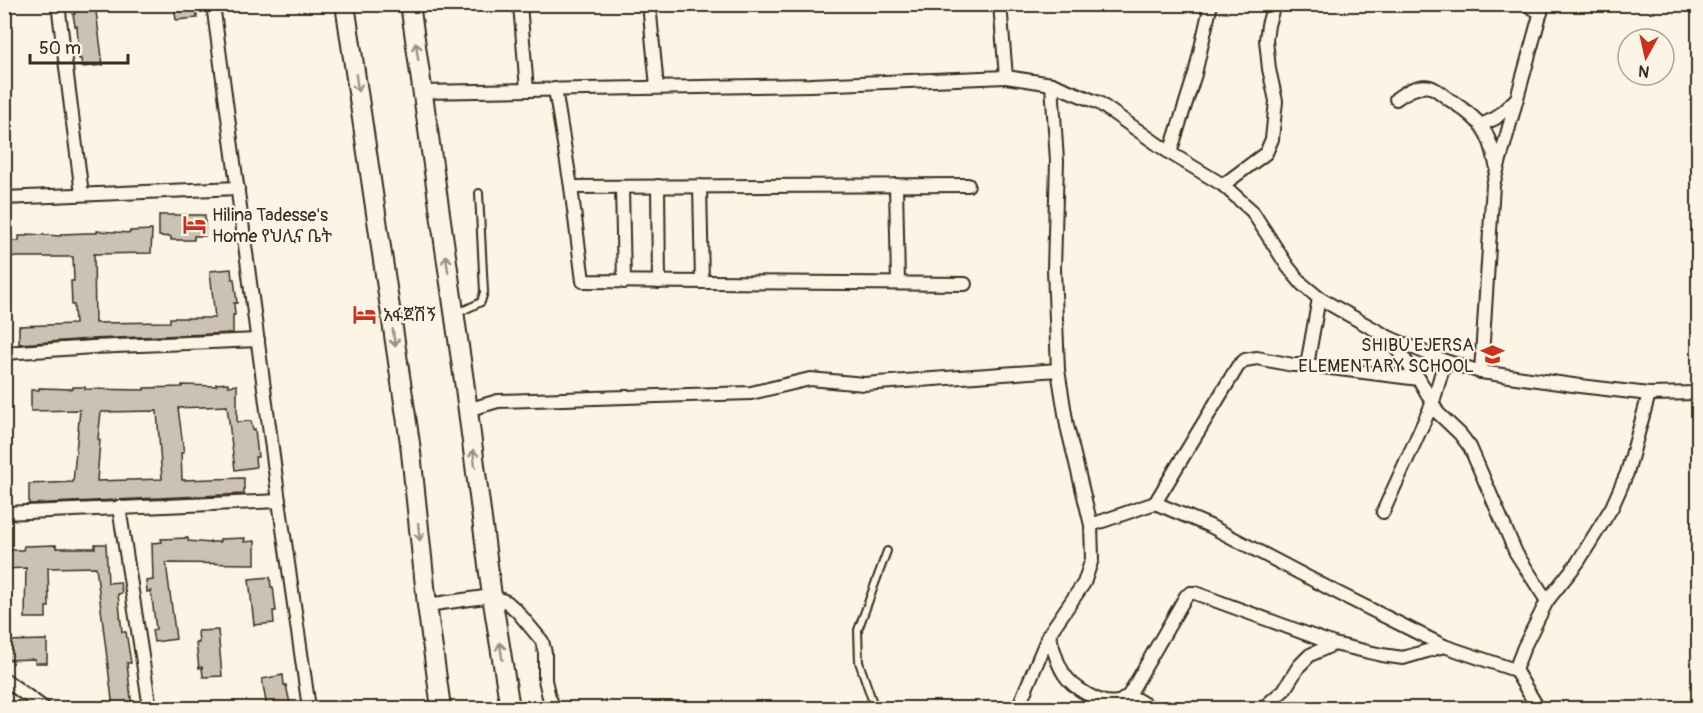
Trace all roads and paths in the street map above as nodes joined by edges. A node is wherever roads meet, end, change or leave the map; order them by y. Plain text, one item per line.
1 (58, 4) edge
2 (213, 4) edge
3 (345, 4) edge
4 (410, 4) edge
5 (520, 4) edge
6 (649, 4) edge
7 (1000, 4) edge
8 (1211, 4) edge
9 (1274, 4) edge
10 (1526, 4) edge
11 (1542, 9) edge
12 (1006, 77) junction
13 (1052, 84) junction
14 (657, 87) junction
15 (555, 89) junction
16 (527, 90) junction
17 (423, 92) junction
18 (1517, 98) junction
19 (1396, 99) dead end
20 (1481, 124) junction
21 (1170, 153) junction
22 (1497, 170) junction
23 (897, 185) junction
24 (968, 185) dead end
25 (1223, 185) junction
26 (622, 186) junction
27 (658, 186) junction
28 (700, 186) junction
29 (571, 187) junction
30 (238, 188) junction
31 (479, 193) dead end
32 (82, 194) junction
33 (4, 198) edge
34 (624, 282) junction
35 (659, 282) junction
36 (702, 282) junction
37 (898, 283) junction
38 (965, 284) dead end
39 (1319, 298) junction
40 (454, 315) junction
41 (1388, 337) junction
42 (258, 340) junction
43 (4, 353) edge
44 (1445, 361) junction
45 (1307, 365) junction
46 (1058, 370) junction
47 (1481, 372) junction
48 (1419, 379) junction
49 (1698, 393) edge
50 (1649, 394) junction
51 (1433, 402) junction
52 (468, 410) junction
53 (279, 501) junction
54 (1155, 503) junction
55 (119, 507) junction
56 (1383, 512) dead end
57 (4, 513) edge
58 (1091, 525) junction
59 (887, 551) dead end
60 (492, 596) junction
61 (1547, 601) junction
62 (427, 605) junction
63 (1049, 634) junction
64 (1334, 644) junction
65 (1444, 646) junction
66 (1515, 670) junction
67 (4, 679) edge
68 (1129, 695) junction
69 (44, 708) edge
70 (150, 708) edge
71 (309, 708) edge
72 (441, 708) edge
73 (510, 708) edge
74 (554, 708) edge
75 (878, 708) edge
76 (1018, 708) edge
77 (1151, 708) edge
78 (1263, 708) edge
79 (1538, 708) edge

1 - 32 street
2 - 30 street
3 -> 62 main road
17 -> 4 main road
5 - 16 street
6 - 14 street
7 - 12 street
8 - 21 street
9 - 25 street
10 - 11 street
11 - 18 street
12 - 13 street
12 - 14 street
13 - 21 street
13 - 46 street
14 - 15 street
15 - 16 street
15 - 29 street
16 - 17 street
40 -> 17 main road
18 - 20 street
18 - 22 street
19 - 20 street
20 - 22 street
21 - 25 street
22 - 47 street
23 - 24 street
23 - 28 street
23 - 37 street
25 - 39 street
26 - 27 street
26 - 29 street
26 - 34 street
27 - 28 street
27 - 35 street
28 - 36 street
29 - 34 street
30 - 32 street
30 - 42 street
31 - 40 lane
32 - 33 street
34 - 35 street
35 - 36 street
36 - 37 street
37 - 38 street
39 - 41 street
39 - 45 street
40 - 52 main road
41 - 44 street
41 - 48 street
42 - 43 street
42 - 53 street
44 - 47 street
44 - 51 street
45 - 48 street
45 - 54 street
46 - 52 street
46 - 58 street
47 - 50 street
48 - 51 street
49 - 50 street
50 - 61 street
51 - 56 street
51 - 61 street
60 -> 52 main road
53 - 55 street
53 - 71 street
54 - 58 street
54 - 65 street
55 - 57 street
55 - 70 street
58 - 63 street
59 - 75 lane
60 - 62 street
73 -> 60 main road
60 - 74 street
61 - 66 street
62 - 72 main road
63 - 68 street
63 - 76 street
64 - 65 street
64 - 68 street
64 - 78 street
65 - 66 street
66 - 79 street
67 - 69 street
68 - 77 street

